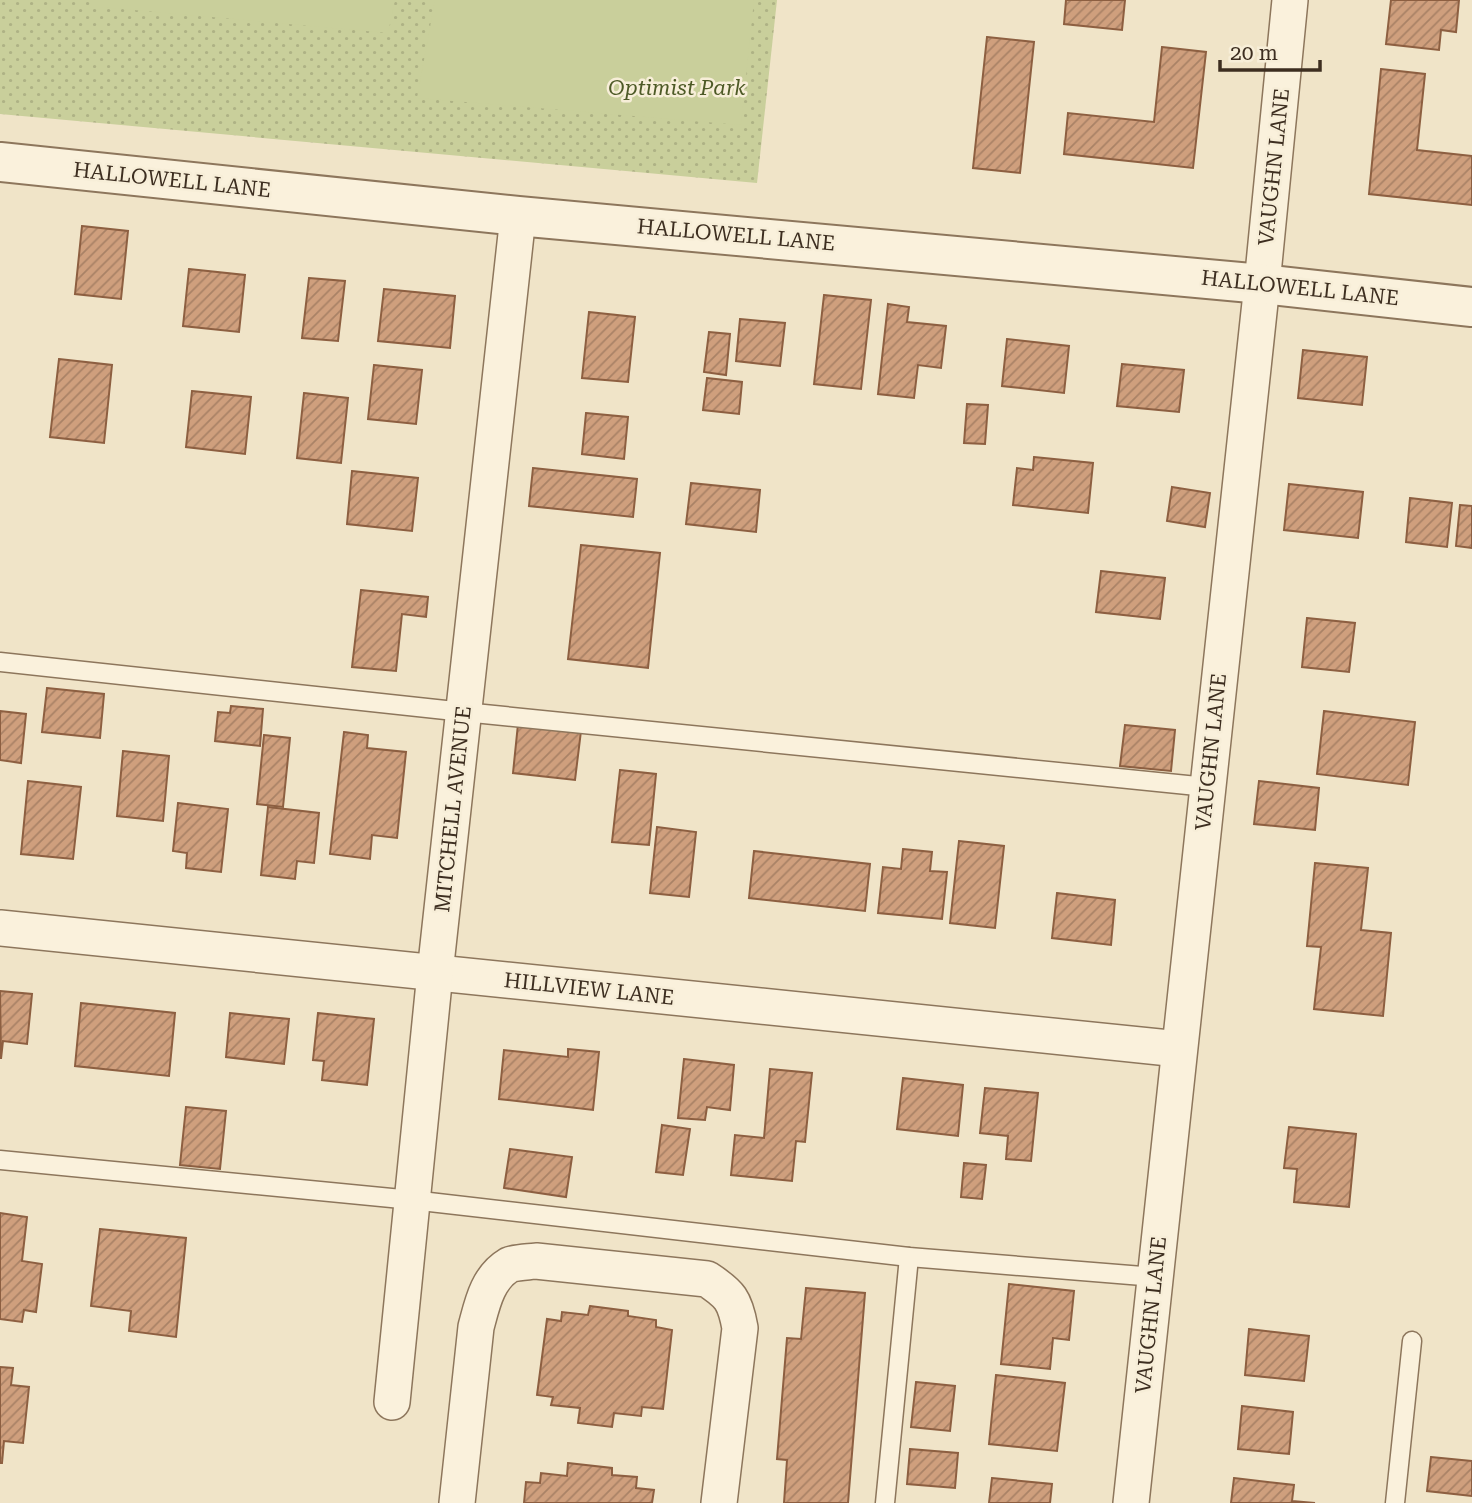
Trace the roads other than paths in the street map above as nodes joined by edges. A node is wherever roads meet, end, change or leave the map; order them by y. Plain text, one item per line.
1 (1290, 0) edge
2 (0, 162) edge
3 (518, 216) junction
4 (1262, 284) junction
5 (1472, 307) edge
6 (0, 662) edge
7 (464, 712) junction
8 (1207, 787) junction
9 (0, 928) edge
10 (435, 973) junction
11 (1179, 1049) junction
12 (0, 1160) edge
13 (412, 1200) junction
14 (909, 1257) junction
15 (1155, 1277) junction
16 (1412, 1341) dead end
17 (392, 1402) dead end
18 (457, 1503) edge
19 (719, 1503) edge
20 (885, 1503) edge
21 (1131, 1503) edge
22 (1395, 1503) edge

1 - 4 street, VAUGHN LANE
2 - 3 street, HALLOWELL LANE
3 - 4 street, HALLOWELL LANE
3 - 7 street, MITCHELL AVENUE
4 - 5 street, HALLOWELL LANE
4 - 8 street, VAUGHN LANE
6 - 7 lane
7 - 8 lane
7 - 10 street, MITCHELL AVENUE
8 - 11 street, VAUGHN LANE
9 - 10 street, HILLVIEW LANE
10 - 11 street, HILLVIEW LANE
10 - 13 street, MITCHELL AVENUE
11 - 15 street, VAUGHN LANE
12 - 13 lane
13 - 14 lane
13 - 17 street, MITCHELL AVENUE
14 - 15 lane
14 - 20 lane
15 - 21 street, VAUGHN LANE
16 - 22 lane
18 - 19 street

